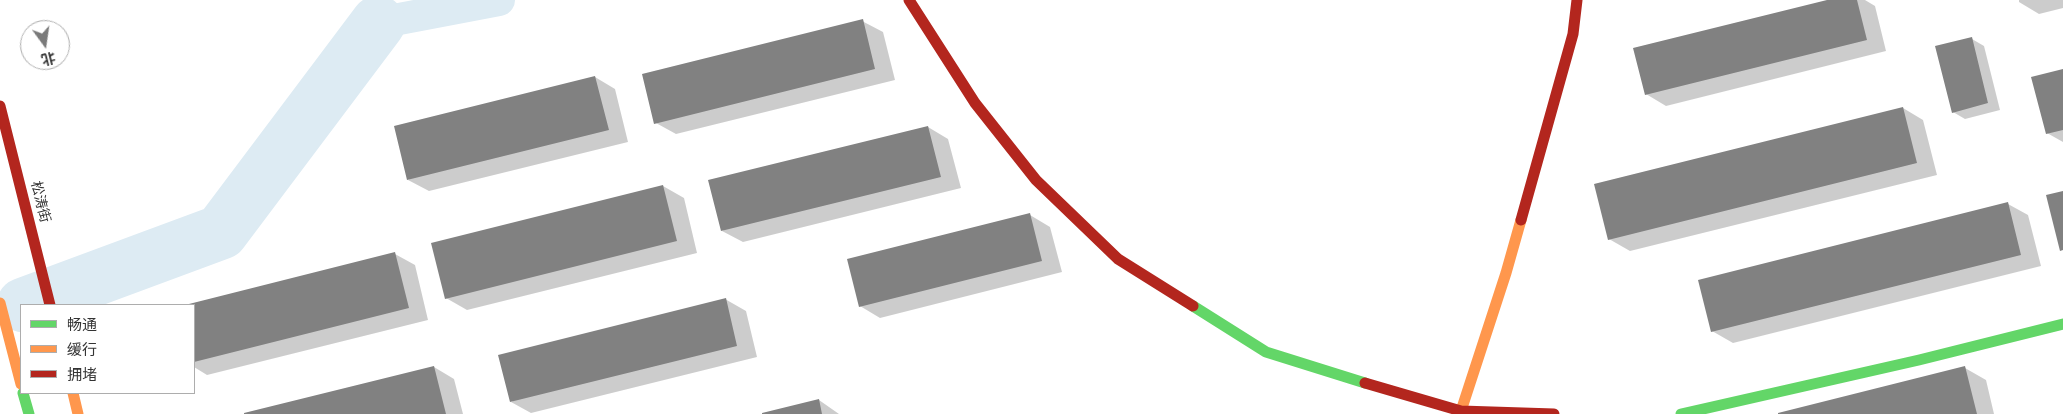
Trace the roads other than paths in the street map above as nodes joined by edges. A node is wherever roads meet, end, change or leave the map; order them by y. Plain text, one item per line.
1 (909, 0) edge
2 (1576, 0) edge
3 (0, 106) edge
4 (0, 303) edge
5 (50, 304) edge
6 (2063, 324) edge
7 (20, 380) edge
8 (24, 394) edge
9 (73, 394) edge
10 (1460, 412) edge
11 (29, 414) edge
12 (78, 414) edge
13 (1554, 414) edge
14 (1681, 414) edge

1 - 10 street
2 - 10 street
3 - 5 street, 松涛街
4 - 7 street
6 - 14 street
8 - 11 street
9 - 12 street
10 - 13 street

